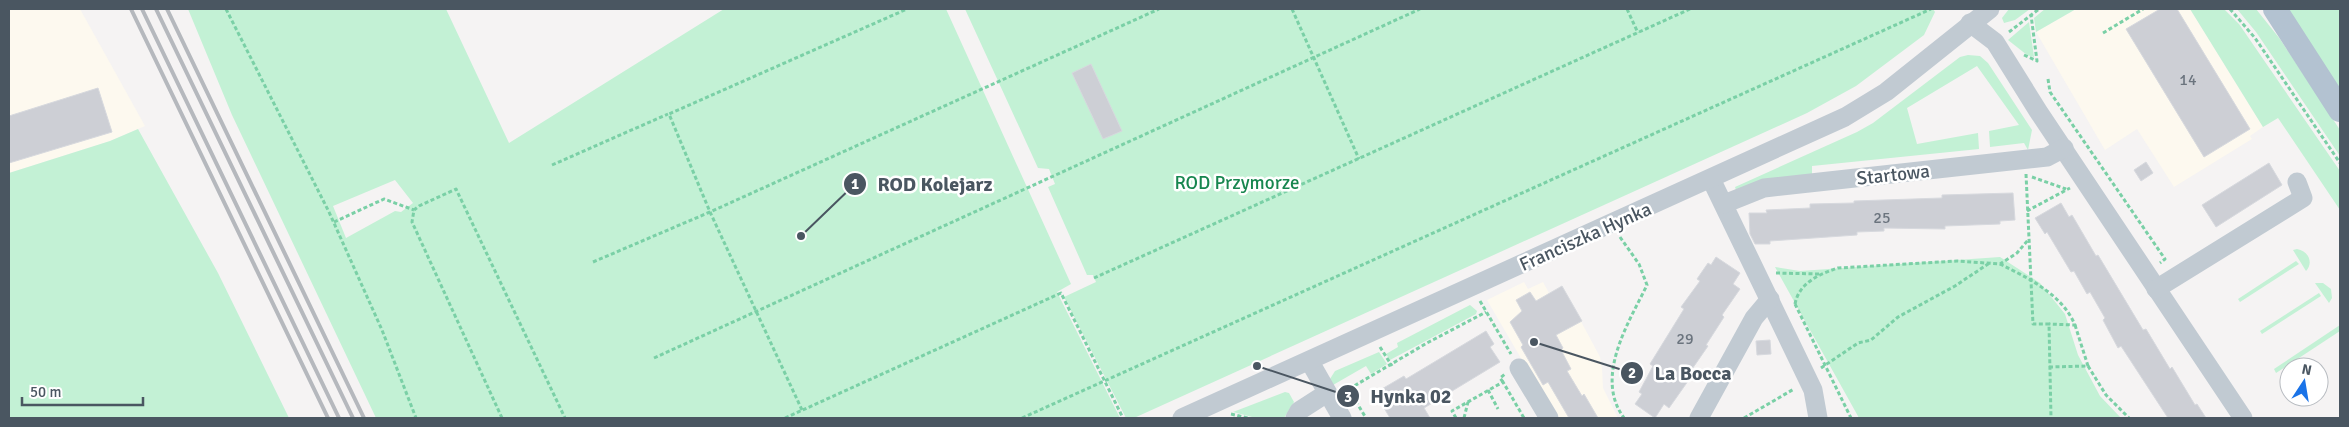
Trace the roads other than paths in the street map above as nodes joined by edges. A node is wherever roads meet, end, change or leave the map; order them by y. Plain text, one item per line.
1 (1990, 9) edge
2 (2275, 9) edge
3 (1972, 16) edge
4 (2340, 110) edge
5 (2057, 152) junction
6 (1711, 179) junction
7 (2297, 182) dead end
8 (1724, 204) junction
9 (2156, 289) junction
10 (1770, 299) junction
11 (1310, 362) junction
12 (1519, 368) road end
13 (1327, 393) junction
14 (1182, 418) edge
15 (1295, 418) edge
16 (1342, 418) edge
17 (1549, 418) edge
18 (1699, 418) edge
19 (1818, 418) edge
20 (2242, 418) edge

1 - 3 street, Franciszka Hynka
2 - 4 main road
3 - 5 street
3 - 6 street, Franciszka Hynka
5 - 8 street, Startowa
5 - 9 street
6 - 8 street
6 - 11 street, Franciszka Hynka
7 - 9 street
8 - 10 street
9 - 20 street
10 - 18 street
10 - 19 street
11 - 13 street
11 - 14 street, Franciszka Hynka
12 - 17 street
13 - 15 street
13 - 16 street

